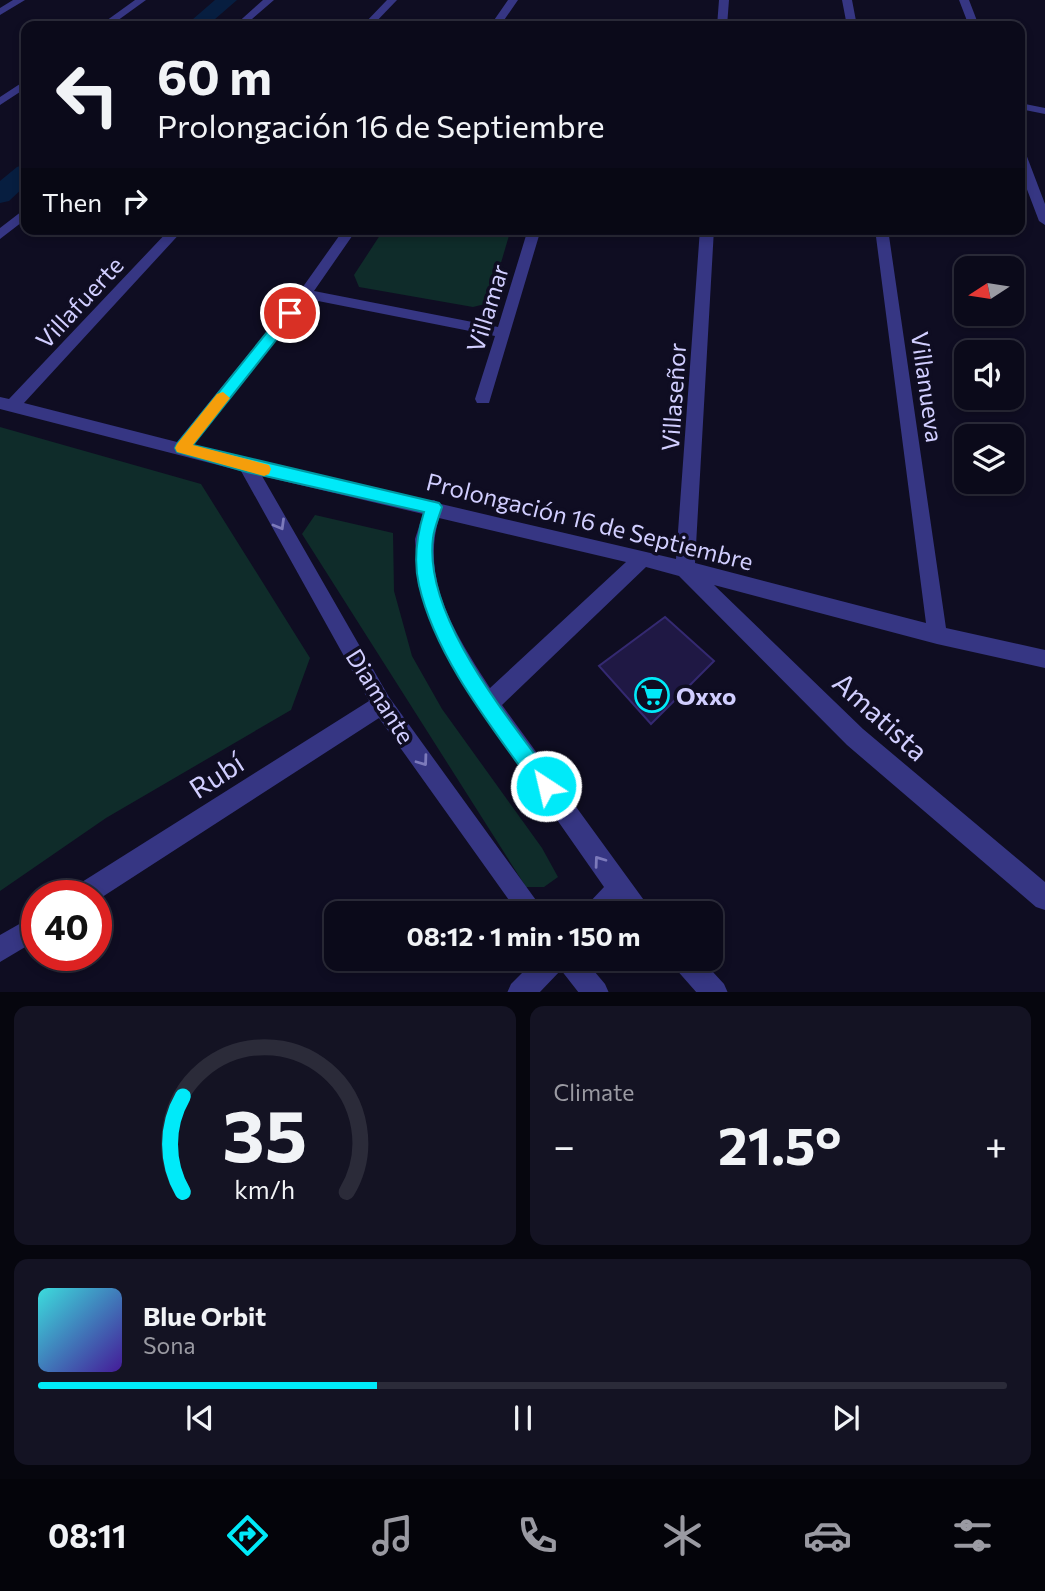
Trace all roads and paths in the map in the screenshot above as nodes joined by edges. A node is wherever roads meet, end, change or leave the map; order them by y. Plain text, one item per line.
1 (20, 0) edge
2 (141, 0) edge
3 (269, 0) edge
4 (391, 0) edge
5 (513, 0) edge
6 (724, 0) edge
7 (847, 0) edge
8 (964, 0) edge
9 (0, 12) edge
10 (111, 21) edge
11 (245, 21) edge
12 (372, 21) edge
13 (498, 21) edge
14 (722, 21) edge
15 (851, 21) edge
16 (972, 21) edge
17 (21, 87) edge
18 (0, 102) edge
19 (1025, 107) edge
20 (1045, 111) edge
21 (1025, 167) edge
22 (21, 216) edge
23 (1045, 221) edge
24 (0, 235) edge
25 (172, 235) edge
26 (347, 235) edge
27 (533, 235) edge
28 (706, 235) edge
29 (882, 235) edge
30 (305, 294) junction
31 (503, 333) junction
32 (484, 399) dead end
33 (7, 404) edge
34 (182, 448) junction
35 (247, 466) junction
36 (434, 507) junction
37 (643, 558) junction
38 (685, 569) junction
39 (937, 635) junction
40 (1045, 659) edge
41 (382, 704) junction
42 (488, 704) junction
43 (108, 880) edge
44 (619, 888) junction
45 (1045, 898) edge
46 (525, 901) edge
47 (608, 901) edge
48 (630, 901) edge
49 (21, 936) edge
50 (0, 949) edge
51 (542, 971) edge
52 (578, 971) edge
53 (695, 971) edge
54 (520, 992) edge
55 (596, 992) edge
56 (715, 992) edge

1 - 9 street
2 - 10 street
3 - 11 street
4 - 12 street
5 - 13 street
6 - 14 street
7 - 15 street
8 - 16 street
17 - 18 street
19 - 20 street
21 - 23 street
22 - 24 street
25 - 33 street, Villafuerte
26 - 30 street
27 - 31 street, Villamar
28 - 38 street, Villaseñor
29 - 39 street, Villanueva
30 - 31 street
30 - 34 street
31 - 32 street, Villamar
33 - 34 street, Prolongación 16 de Septiembre
34 - 35 street, Prolongación 16 de Septiembre
35 - 36 street, Prolongación 16 de Septiembre
35 -> 41 street, Diamante
36 - 37 street, Prolongación 16 de Septiembre
36 - 42 street
37 - 38 street, Prolongación 16 de Septiembre
37 - 42 street
38 - 39 street, Prolongación 16 de Septiembre
38 - 45 street, Amatista
39 - 40 street, Prolongación 16 de Septiembre
41 - 43 street, Rubí
41 -> 46 street, Diamante
44 -> 42 street
44 - 47 street
44 - 48 street
49 - 50 street
51 - 54 street
52 - 55 street
53 - 56 street

